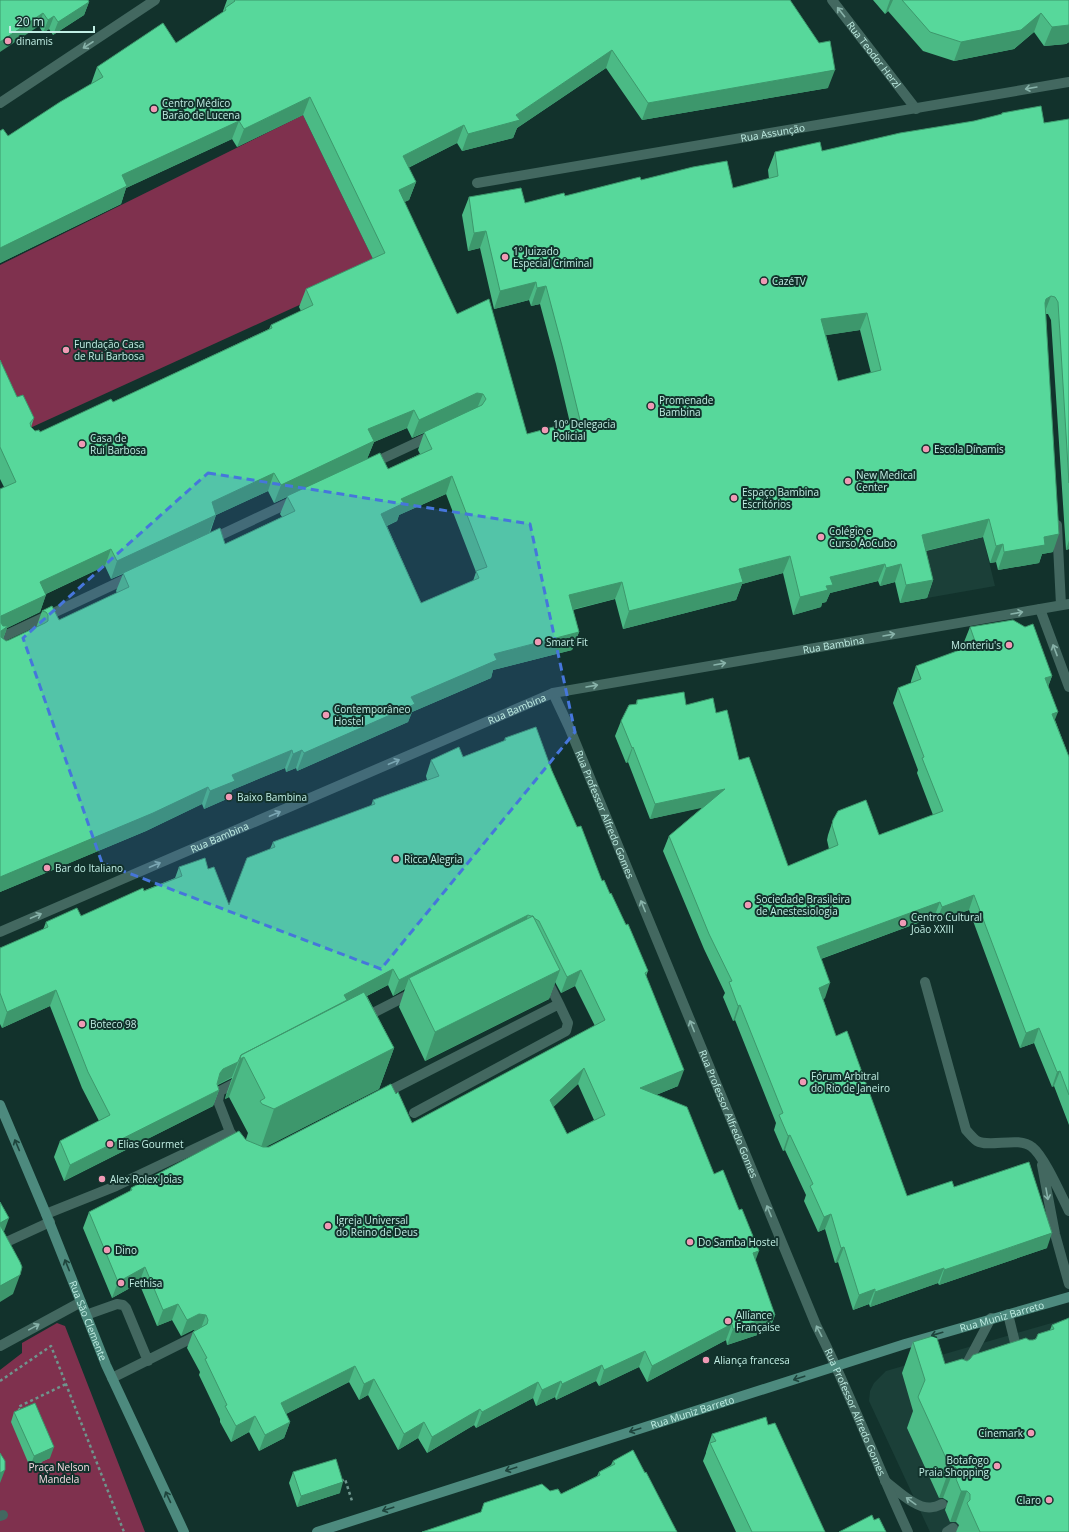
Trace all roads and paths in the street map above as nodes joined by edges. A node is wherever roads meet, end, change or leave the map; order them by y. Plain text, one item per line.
1 (155, 0) edge
2 (832, 0) edge
3 (1069, 82) edge
4 (0, 103) edge
5 (916, 109) junction
6 (476, 183) dead end
7 (444, 430) edge
8 (365, 467) edge
9 (301, 497) edge
10 (1056, 516) edge
11 (200, 544) edge
12 (136, 574) edge
13 (1065, 605) edge
14 (1040, 609) junction
15 (0, 638) edge
16 (1069, 687) edge
17 (553, 693) junction
18 (0, 932) edge
19 (925, 982) dead end
20 (559, 1004) junction
21 (0, 1105) edge
22 (414, 1113) dead end
23 (230, 1132) junction
24 (1040, 1155) junction
25 (1069, 1211) edge
26 (48, 1218) junction
27 (0, 1245) edge
28 (1069, 1284) edge
29 (1069, 1297) edge
30 (81, 1302) junction
31 (86, 1314) junction
32 (1008, 1314) junction
33 (991, 1318) junction
34 (196, 1336) edge
35 (0, 1346) edge
36 (148, 1361) junction
37 (1020, 1365) edge
38 (836, 1366) junction
39 (112, 1378) junction
40 (959, 1378) edge
41 (0, 1381) edge
42 (66, 1384) junction
43 (20, 1413) edge
44 (40, 1460) edge
45 (885, 1481) junction
46 (340, 1482) edge
47 (51, 1486) dead end
48 (942, 1504) dead end
49 (358, 1518) junction
50 (124, 1532) edge
51 (184, 1532) edge
52 (317, 1532) edge
53 (908, 1532) edge

1 -> 4 street
5 -> 2 street, Rua Teodor Herzl
3 -> 5 street, Rua Assunção
5 - 6 street, Rua Assunção
7 - 8 street
9 - 11 street
10 - 13 street
12 - 15 street
13 - 14 street, Rua Bambina
16 -> 14 street
17 -> 14 street, Rua Bambina
18 -> 17 street, Rua Bambina
38 -> 17 street, Rua Professor Alfredo Gomes
19 - 24 street
20 - 22 street
20 - 23 street
20 - 23 street
26 -> 21 main road, Rua São Clemente
23 - 26 street
24 - 25 street
24 -> 28 street
26 - 27 street
30 -> 26 main road, Rua São Clemente
29 - 32 main road, Rua Muniz Barreto
30 - 31 main road, Rua São Clemente
35 -> 30 street
31 - 36 street
31 - 39 main road, Rua São Clemente
32 - 33 main road, Rua Muniz Barreto
32 - 37 street
33 -> 38 main road, Rua Muniz Barreto
33 - 40 street
34 - 36 street
36 - 39 street
38 - 45 street, Rua Professor Alfredo Gomes
38 -> 49 main road, Rua Muniz Barreto
51 -> 39 main road, Rua São Clemente
41 - 42 path
42 - 43 path
42 - 50 path
44 - 47 path
48 -> 45 street
45 - 53 street, Rua Professor Alfredo Gomes
46 - 49 path
49 - 52 main road, Rua Muniz Barreto

